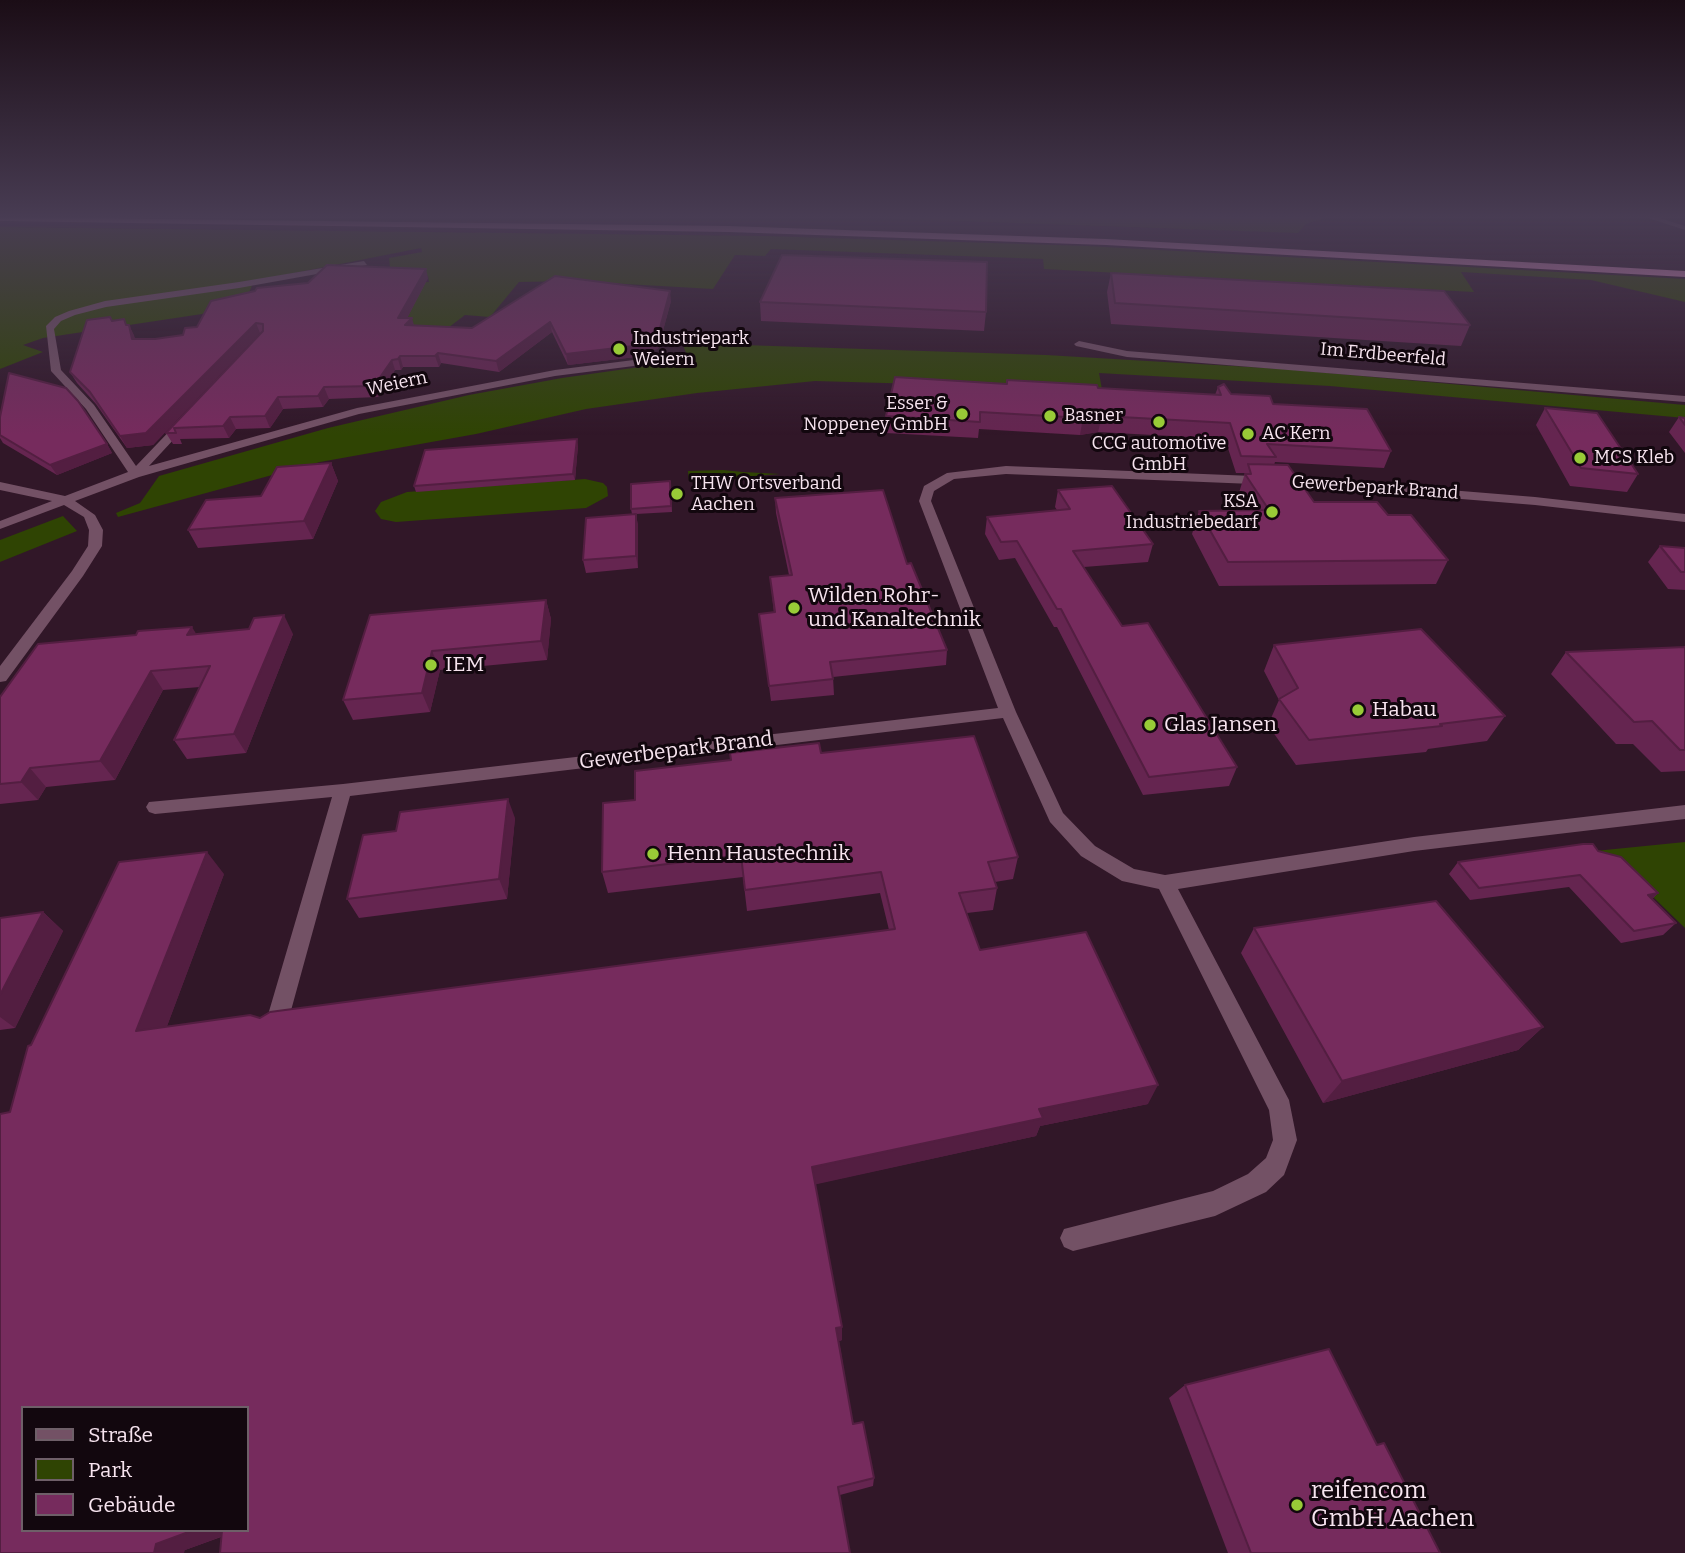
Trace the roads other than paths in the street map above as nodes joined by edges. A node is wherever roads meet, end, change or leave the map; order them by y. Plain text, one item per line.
1 (207, 289) edge
2 (1079, 344) dead end
3 (673, 358) dead end
4 (1685, 400) edge
5 (191, 414) edge
6 (135, 474) junction
7 (0, 486) edge
8 (65, 500) junction
9 (1685, 518) edge
10 (0, 525) edge
11 (0, 677) edge
12 (1008, 712) junction
13 (343, 790) junction
14 (155, 807) dead end
15 (1685, 812) edge
16 (1165, 883) junction
17 (276, 1025) edge
18 (1073, 1238) dead end

1 - 6 street
2 - 4 street, Im Erdbeerfeld
3 - 6 street, Weiern
5 - 6 street, Weiern
6 - 8 street, Weiern
7 - 8 street
8 - 10 street, Weiern
8 - 11 street
9 - 12 street, Gewerbepark Brand
12 - 13 street, Gewerbepark Brand
12 - 16 street, Gewerbepark Brand
13 - 14 street, Gewerbepark Brand
13 - 17 street
15 - 16 street, Gewerbepark Brand
16 - 18 street

